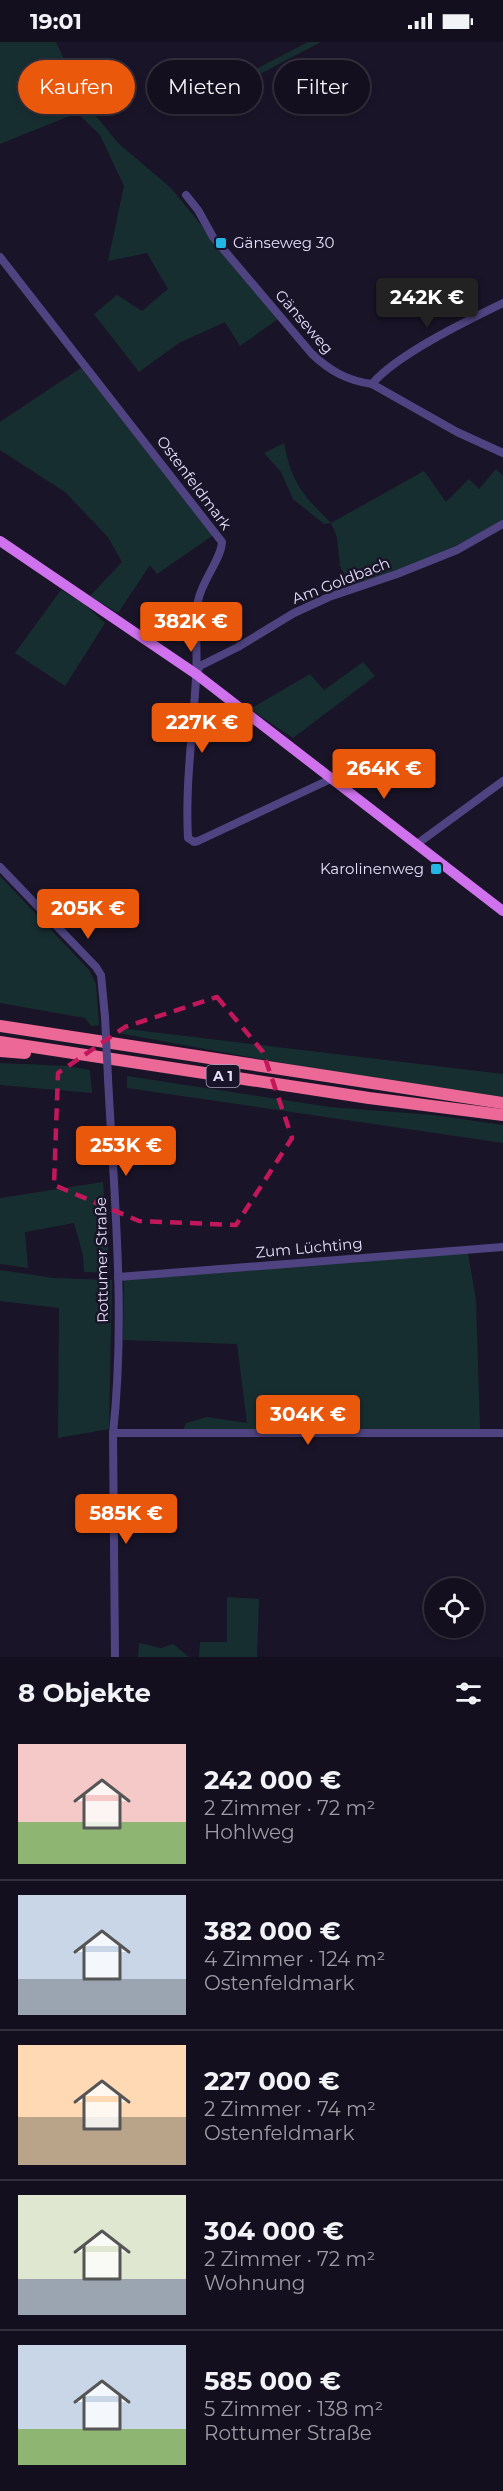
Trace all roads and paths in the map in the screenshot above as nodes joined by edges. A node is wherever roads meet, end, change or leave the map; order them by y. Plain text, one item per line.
1 (186, 195) dead end
2 (0, 257) edge
3 (503, 303) edge
4 (372, 384) junction
5 (503, 453) edge
6 (503, 524) edge
7 (0, 542) edge
8 (196, 674) junction
9 (333, 778) junction
10 (503, 781) edge
11 (417, 844) junction
12 (0, 867) edge
13 (503, 911) edge
14 (0, 1026) edge
15 (0, 1042) edge
16 (0, 1051) edge
17 (77, 1054) junction
18 (503, 1103) edge
19 (503, 1115) edge
20 (503, 1247) edge
21 (118, 1277) junction
22 (503, 1432) edge
23 (113, 1433) junction
24 (115, 1657) edge

1 - 4 street, Gänseweg
2 - 8 street, Ostenfeldmark
3 - 4 street
4 - 5 street, Gänseweg
6 - 8 street, Am Goldbach
7 - 8 main road
8 - 9 main road
8 - 9 street, Ostenfeldmark
9 - 11 main road
10 - 11 street
11 - 13 main road
12 - 21 street, Rottumer Straße, bridge
14 - 18 highway, A 1
15 - 17 highway, A 1
16 - 17 highway
17 - 19 highway, A 1
20 - 21 street, Zum Lüchting
21 - 23 street, Rottumer Straße
22 - 23 street
23 - 24 street, Rottumer Straße

